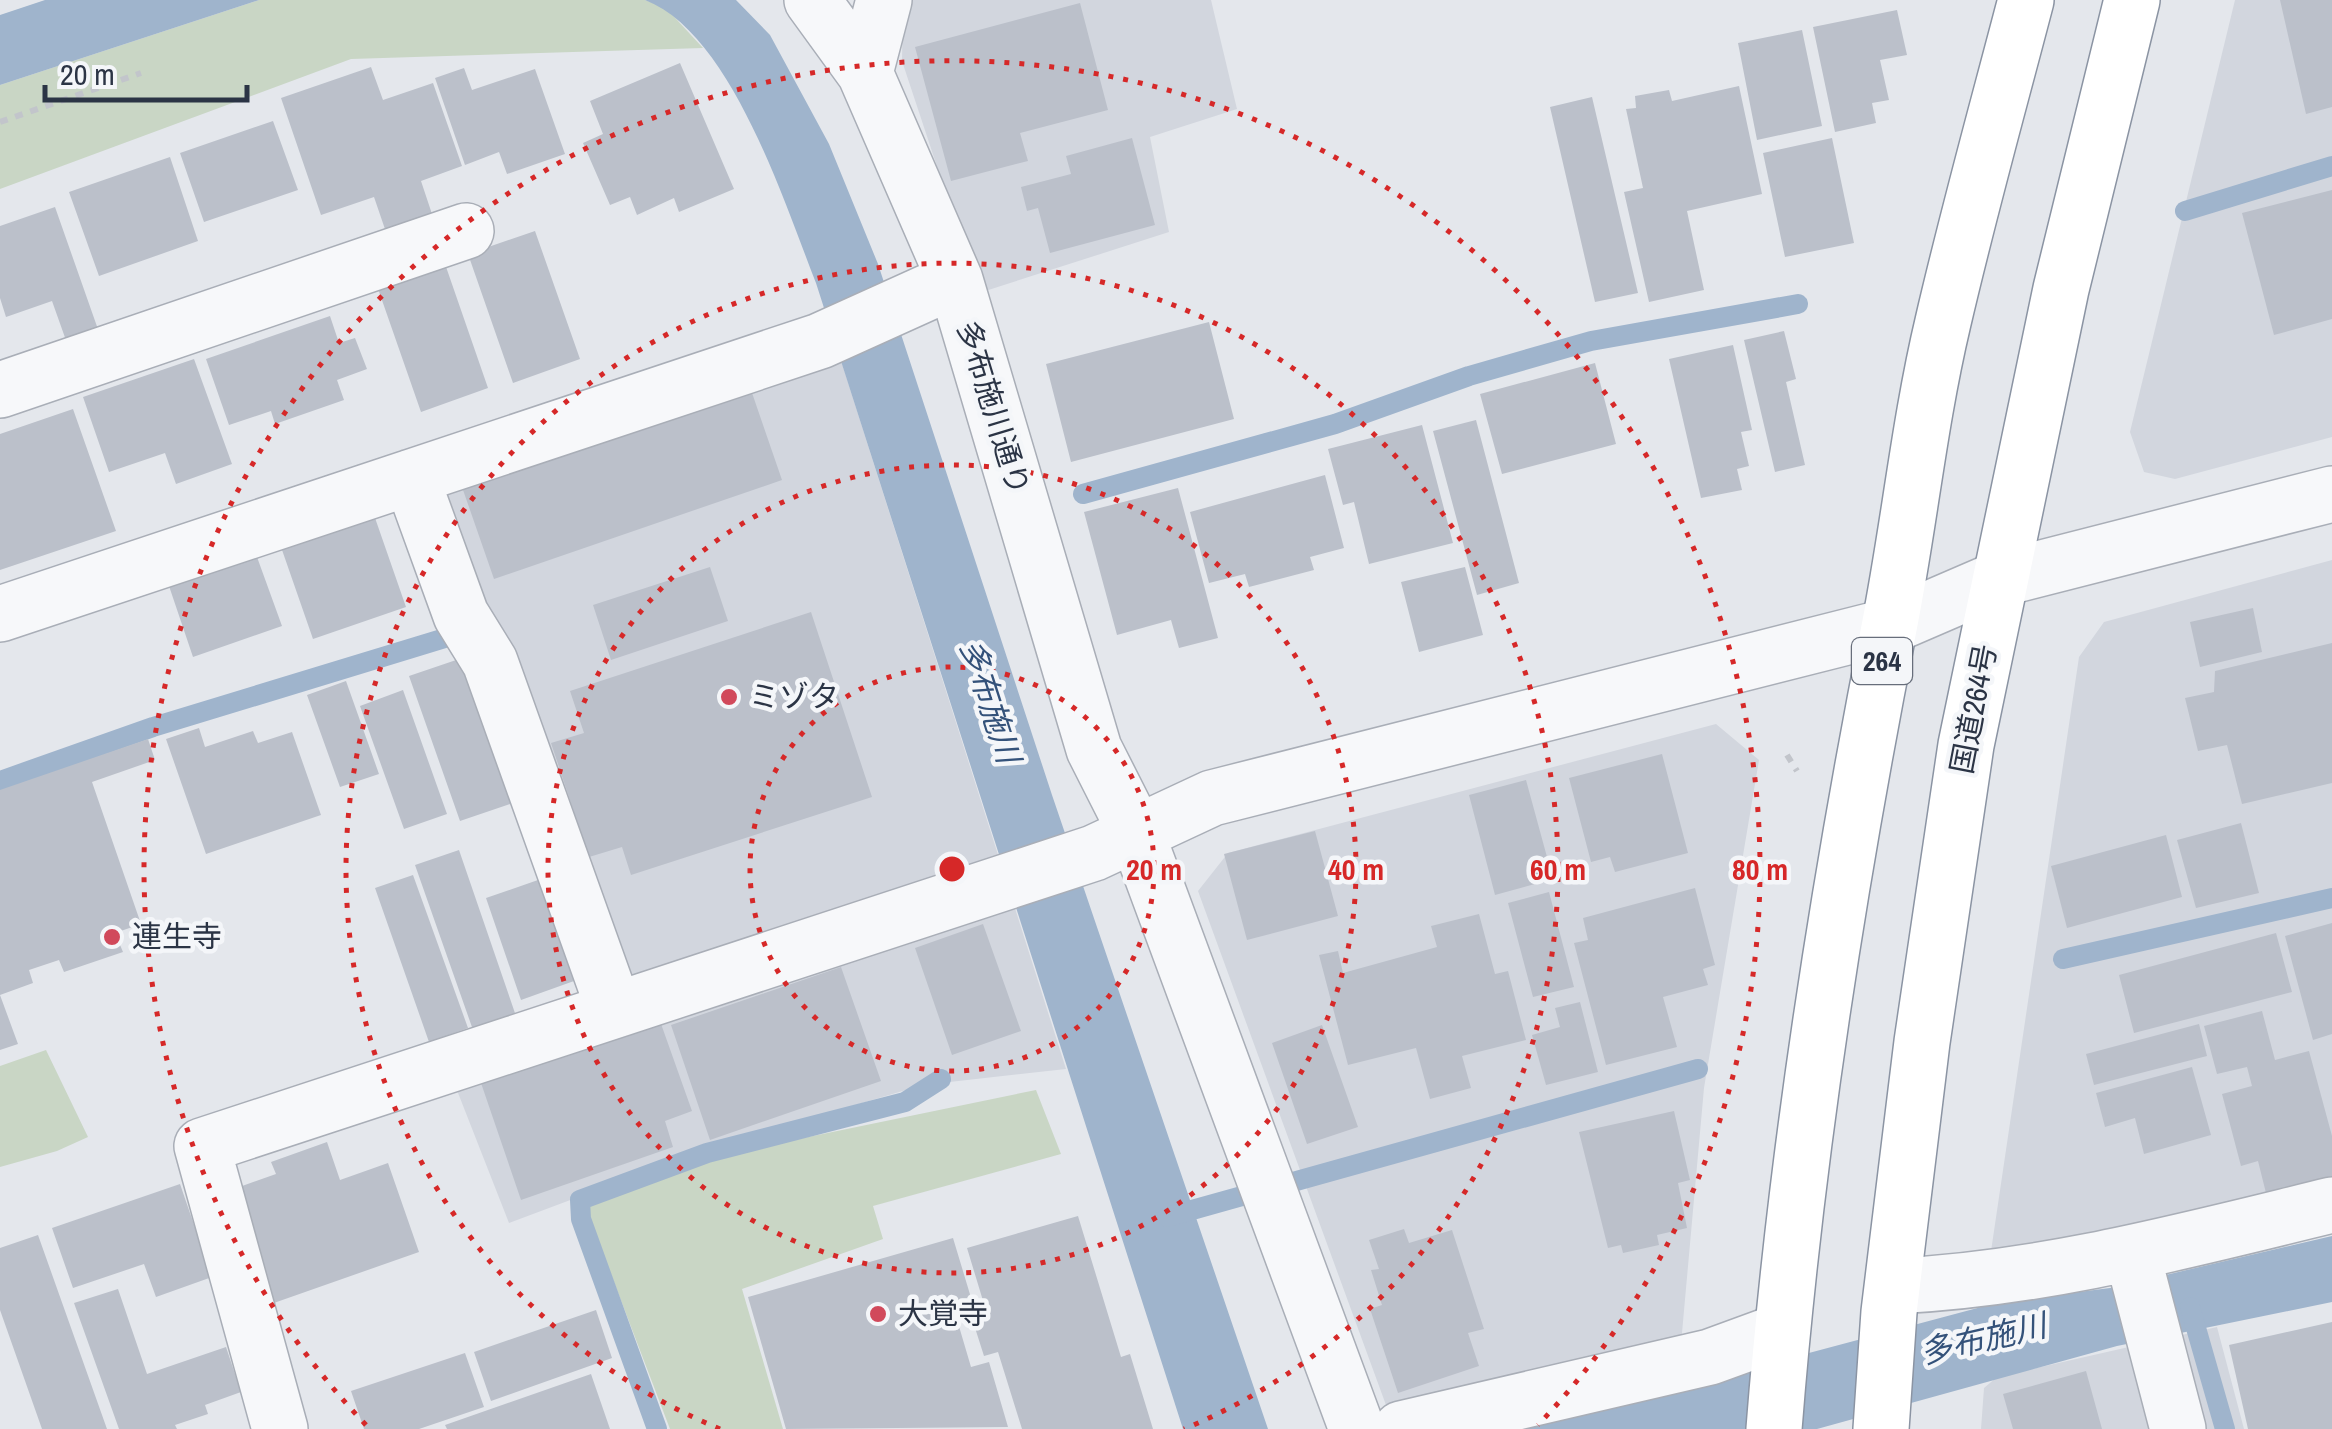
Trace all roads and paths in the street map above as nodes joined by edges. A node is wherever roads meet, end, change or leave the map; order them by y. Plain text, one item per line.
1 (812, 0) edge
2 (884, 0) edge
3 (2026, 0) edge
4 (2132, 0) edge
5 (141, 73) dead end
6 (865, 73) junction
7 (0, 122) edge
8 (466, 231) dead end
9 (932, 289) junction
10 (0, 390) edge
11 (411, 478) junction
12 (2332, 494) edge
13 (1998, 578) junction
14 (0, 614) edge
15 (1890, 626) junction
16 (1115, 842) junction
17 (614, 1009) junction
18 (2332, 1206) edge
19 (2132, 1253) junction
20 (1892, 1299) junction
21 (1781, 1330) junction
22 (280, 1429) edge
23 (1357, 1429) edge
24 (1402, 1429) edge
25 (1774, 1429) edge
26 (1881, 1429) edge
27 (2178, 1429) edge

1 - 6 street, 多布施川通り
2 - 6 street
3 - 15 highway, 264
4 - 13 highway, 国道264号
5 - 7 path
6 - 9 street, 多布施川通り
8 - 10 street
9 - 11 street
9 - 16 street, 多布施川通り
11 - 14 street
11 - 17 street
12 - 13 street
13 - 15 street
13 - 20 highway, 国道264号
15 - 16 street
15 - 21 highway, 264
16 - 17 street
16 - 23 street, 多布施川通り
17 - 22 street
18 - 19 street
19 - 20 street
19 - 27 street
20 - 26 highway, 国道264号
21 - 24 street
21 - 25 highway, 264

